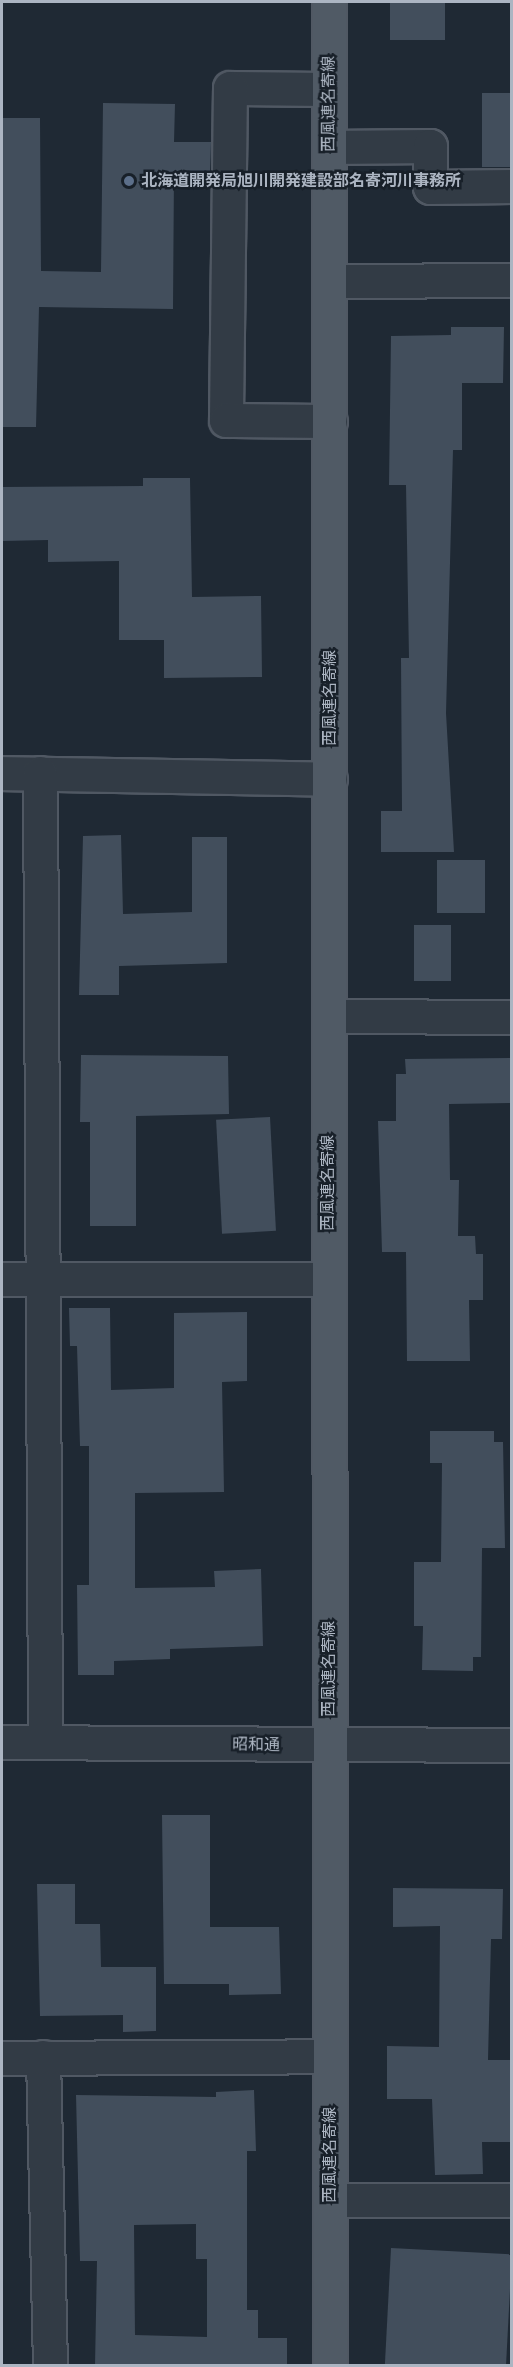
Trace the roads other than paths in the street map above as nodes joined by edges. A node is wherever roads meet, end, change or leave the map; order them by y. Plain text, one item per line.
1 (329, 2) edge
2 (329, 89) junction
3 (329, 147) junction
4 (512, 186) edge
5 (512, 280) edge
6 (330, 281) junction
7 (330, 421) junction
8 (2, 773) edge
9 (40, 773) junction
10 (330, 779) junction
11 (329, 1016) junction
12 (512, 1017) edge
13 (2, 1279) edge
14 (39, 1279) junction
15 (327, 1279) junction
16 (2, 1742) edge
17 (45, 1742) junction
18 (512, 1745) edge
19 (329, 1746) junction
20 (330, 2056) junction
21 (43, 2057) junction
22 (2, 2058) edge
23 (330, 2200) junction
24 (512, 2200) edge
25 (50, 2366) edge
26 (330, 2366) edge

1 - 2 main road, 西風連名寄線
2 - 3 main road, 西風連名寄線
2 - 7 street
3 - 4 street
3 - 6 main road, 西風連名寄線
5 - 6 street
6 - 7 main road, 西風連名寄線
7 - 10 main road, 西風連名寄線
8 - 9 street
9 - 10 street
9 - 14 street
10 - 11 main road, 西風連名寄線
11 - 12 street
11 - 15 main road, 西風連名寄線
13 - 14 street
14 - 15 street
14 - 17 street
15 - 19 main road, 西風連名寄線
16 - 17 street, 昭和通
17 - 19 street, 昭和通
18 - 19 street, 昭和通
19 - 20 main road, 西風連名寄線
20 - 21 street
20 - 23 main road, 西風連名寄線
21 - 22 street
21 - 25 street
23 - 24 street
23 - 26 main road, 西風連名寄線

